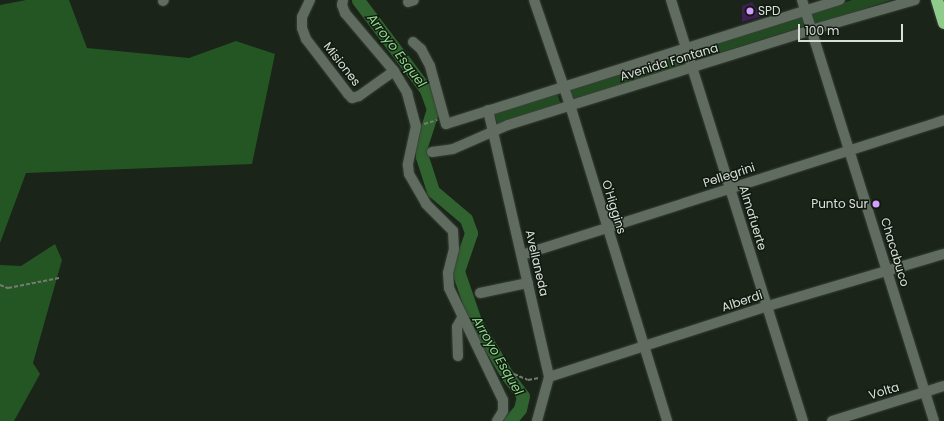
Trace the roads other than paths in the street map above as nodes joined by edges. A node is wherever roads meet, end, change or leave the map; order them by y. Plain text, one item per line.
1 (310, 0) edge
2 (344, 0) edge
3 (534, 0) edge
4 (671, 0) edge
5 (840, 0) edge
6 (915, 0) edge
7 (937, 0) edge
8 (804, 5) edge
9 (944, 23) edge
10 (811, 30) junction
11 (413, 42) dead end
12 (686, 47) junction
13 (693, 69) junction
14 (394, 71) junction
15 (564, 87) junction
16 (570, 105) junction
17 (488, 110) junction
18 (944, 120) edge
19 (494, 131) junction
20 (849, 150) junction
21 (432, 152) dead end
22 (730, 188) junction
23 (606, 228) junction
24 (944, 254) edge
25 (522, 255) junction
26 (887, 272) junction
27 (528, 283) junction
28 (480, 293) dead end
29 (768, 306) junction
30 (462, 318) junction
31 (644, 346) junction
32 (458, 356) dead end
33 (549, 377) junction
34 (944, 386) edge
35 (925, 392) junction
36 (497, 421) edge
37 (537, 421) edge
38 (667, 421) edge
39 (803, 421) edge
40 (832, 421) edge
41 (934, 421) edge

1 - 14 street, Misiones
2 - 14 street
3 - 15 street, O'Higgins
4 - 12 street, Almafuerte
5 - 8 street, Avenida Fontana
6 - 10 street, Avenida Fontana
7 - 9 highway
8 - 10 street, Chacabuco
8 - 12 street, Avenida Fontana
10 - 13 street, Avenida Fontana
10 - 20 street, Chacabuco
11 - 17 street, Avenida Fontana
12 - 13 street, Almafuerte
12 - 15 street, Avenida Fontana
13 - 16 street, Avenida Fontana
13 - 22 street, Almafuerte
14 - 30 street
15 - 16 street, O'Higgins
15 - 17 street, Avenida Fontana
16 - 19 street, Avenida Fontana
16 - 23 street, O'Higgins
17 - 19 street, Avellaneda
18 - 20 street, Pellegrini
19 - 21 street, Avenida Fontana
19 - 25 street, Avellaneda
20 - 22 street, Pellegrini
20 - 26 street, Chacabuco
22 - 23 street, Pellegrini
22 - 29 street, Almafuerte
23 - 25 street, Pellegrini
23 - 31 street, O'Higgins
24 - 26 street, Alberdi
25 - 27 street, Avellaneda
26 - 29 street, Alberdi
26 - 35 street, Chacabuco
27 - 28 street
27 - 33 street, Avellaneda
29 - 31 street, Alberdi
29 - 39 street, Almafuerte
30 - 32 street
30 - 36 street
31 - 33 street, Alberdi
31 - 38 street, O'Higgins
33 - 37 street, Avellaneda
34 - 35 street, Volta
35 - 40 street, Volta
35 - 41 street, Chacabuco

